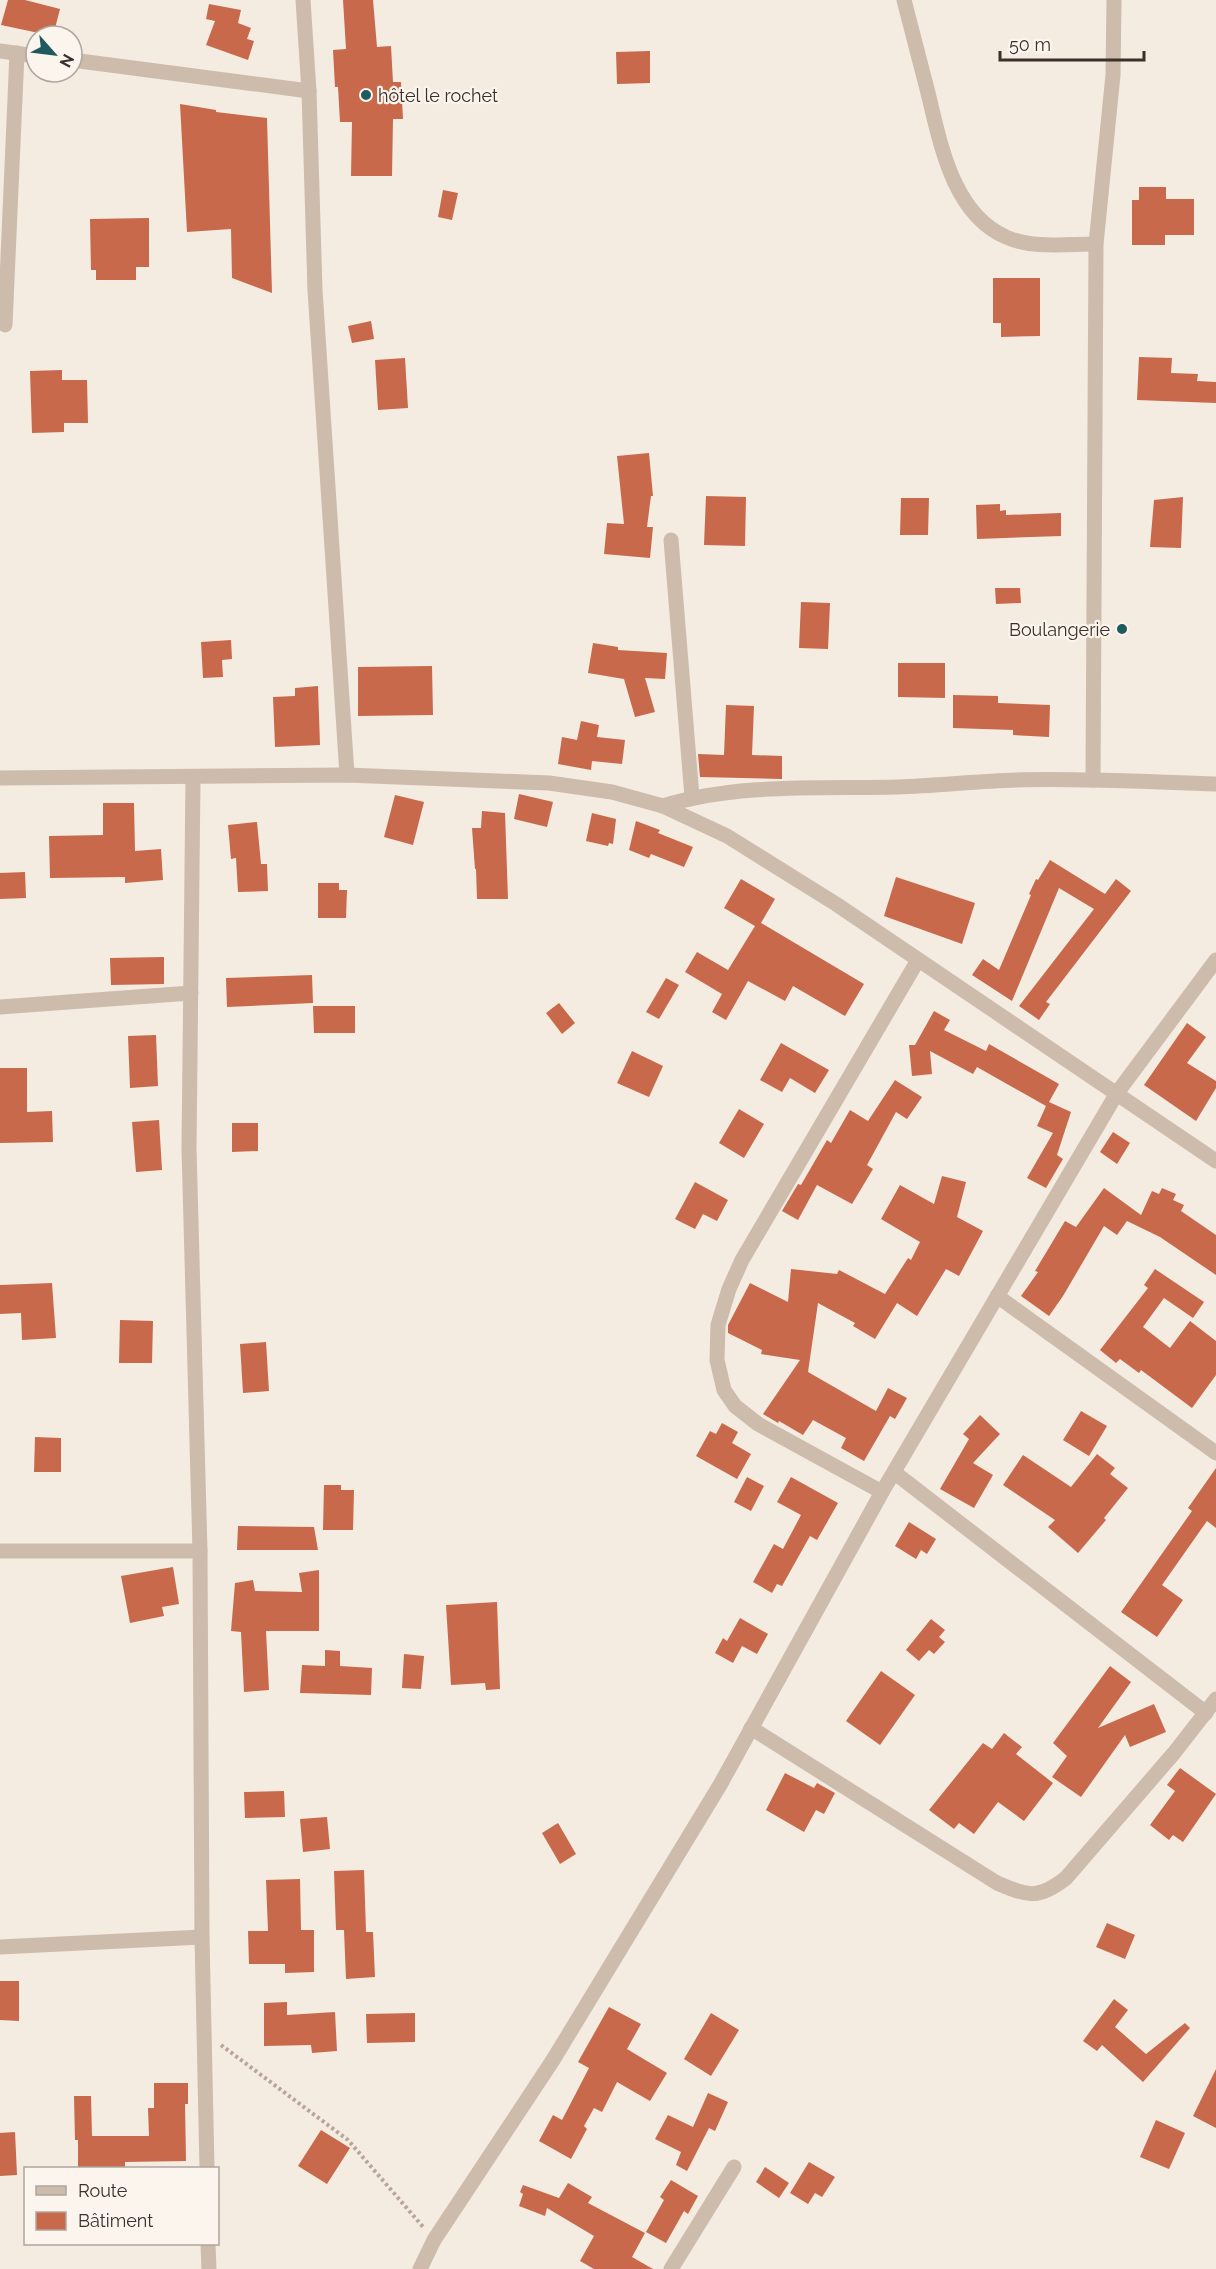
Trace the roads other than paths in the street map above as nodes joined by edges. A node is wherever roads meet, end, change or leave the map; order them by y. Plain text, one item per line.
1 (303, 0) edge
2 (904, 0) edge
3 (1114, 0) edge
4 (0, 51) edge
5 (17, 53) junction
6 (24, 54) edge
7 (84, 62) edge
8 (309, 91) junction
9 (1096, 244) junction
10 (5, 325) dead end
11 (671, 540) dead end
12 (347, 775) junction
13 (0, 778) edge
14 (193, 778) junction
15 (1094, 780) junction
16 (1216, 784) edge
17 (692, 797) junction
18 (663, 806) junction
19 (918, 960) junction
20 (1216, 960) edge
21 (191, 993) junction
22 (0, 1007) edge
23 (1117, 1094) junction
24 (1216, 1161) edge
25 (998, 1296) junction
26 (1216, 1453) edge
27 (895, 1473) junction
28 (882, 1492) junction
29 (0, 1551) edge
30 (200, 1551) junction
31 (1216, 1699) edge
32 (1206, 1713) junction
33 (751, 1728) junction
34 (202, 1937) junction
35 (0, 1947) edge
36 (207, 2167) edge
37 (734, 2167) dead end
38 (208, 2245) edge
39 (208, 2269) edge
40 (420, 2269) edge
41 (671, 2269) edge

1 - 8 street
2 - 9 street
3 - 9 street
4 - 5 street
5 - 6 street
5 - 10 street
7 - 8 street
8 - 12 street
9 - 15 street
11 - 17 street
12 - 14 street
12 - 18 street
13 - 14 street
14 - 21 street
15 - 16 street
15 - 17 street
17 - 18 street
18 - 19 street
19 - 23 street
19 - 28 street
20 - 23 street
21 - 22 street
21 - 30 street
23 - 24 street
23 - 25 street
25 - 26 street
25 - 27 street
27 - 28 street
27 - 32 street
28 - 33 street
29 - 30 street
30 - 34 street
31 - 32 street
32 - 33 street
33 - 40 street
34 - 35 street
34 - 36 street
37 - 41 street
38 - 39 street

